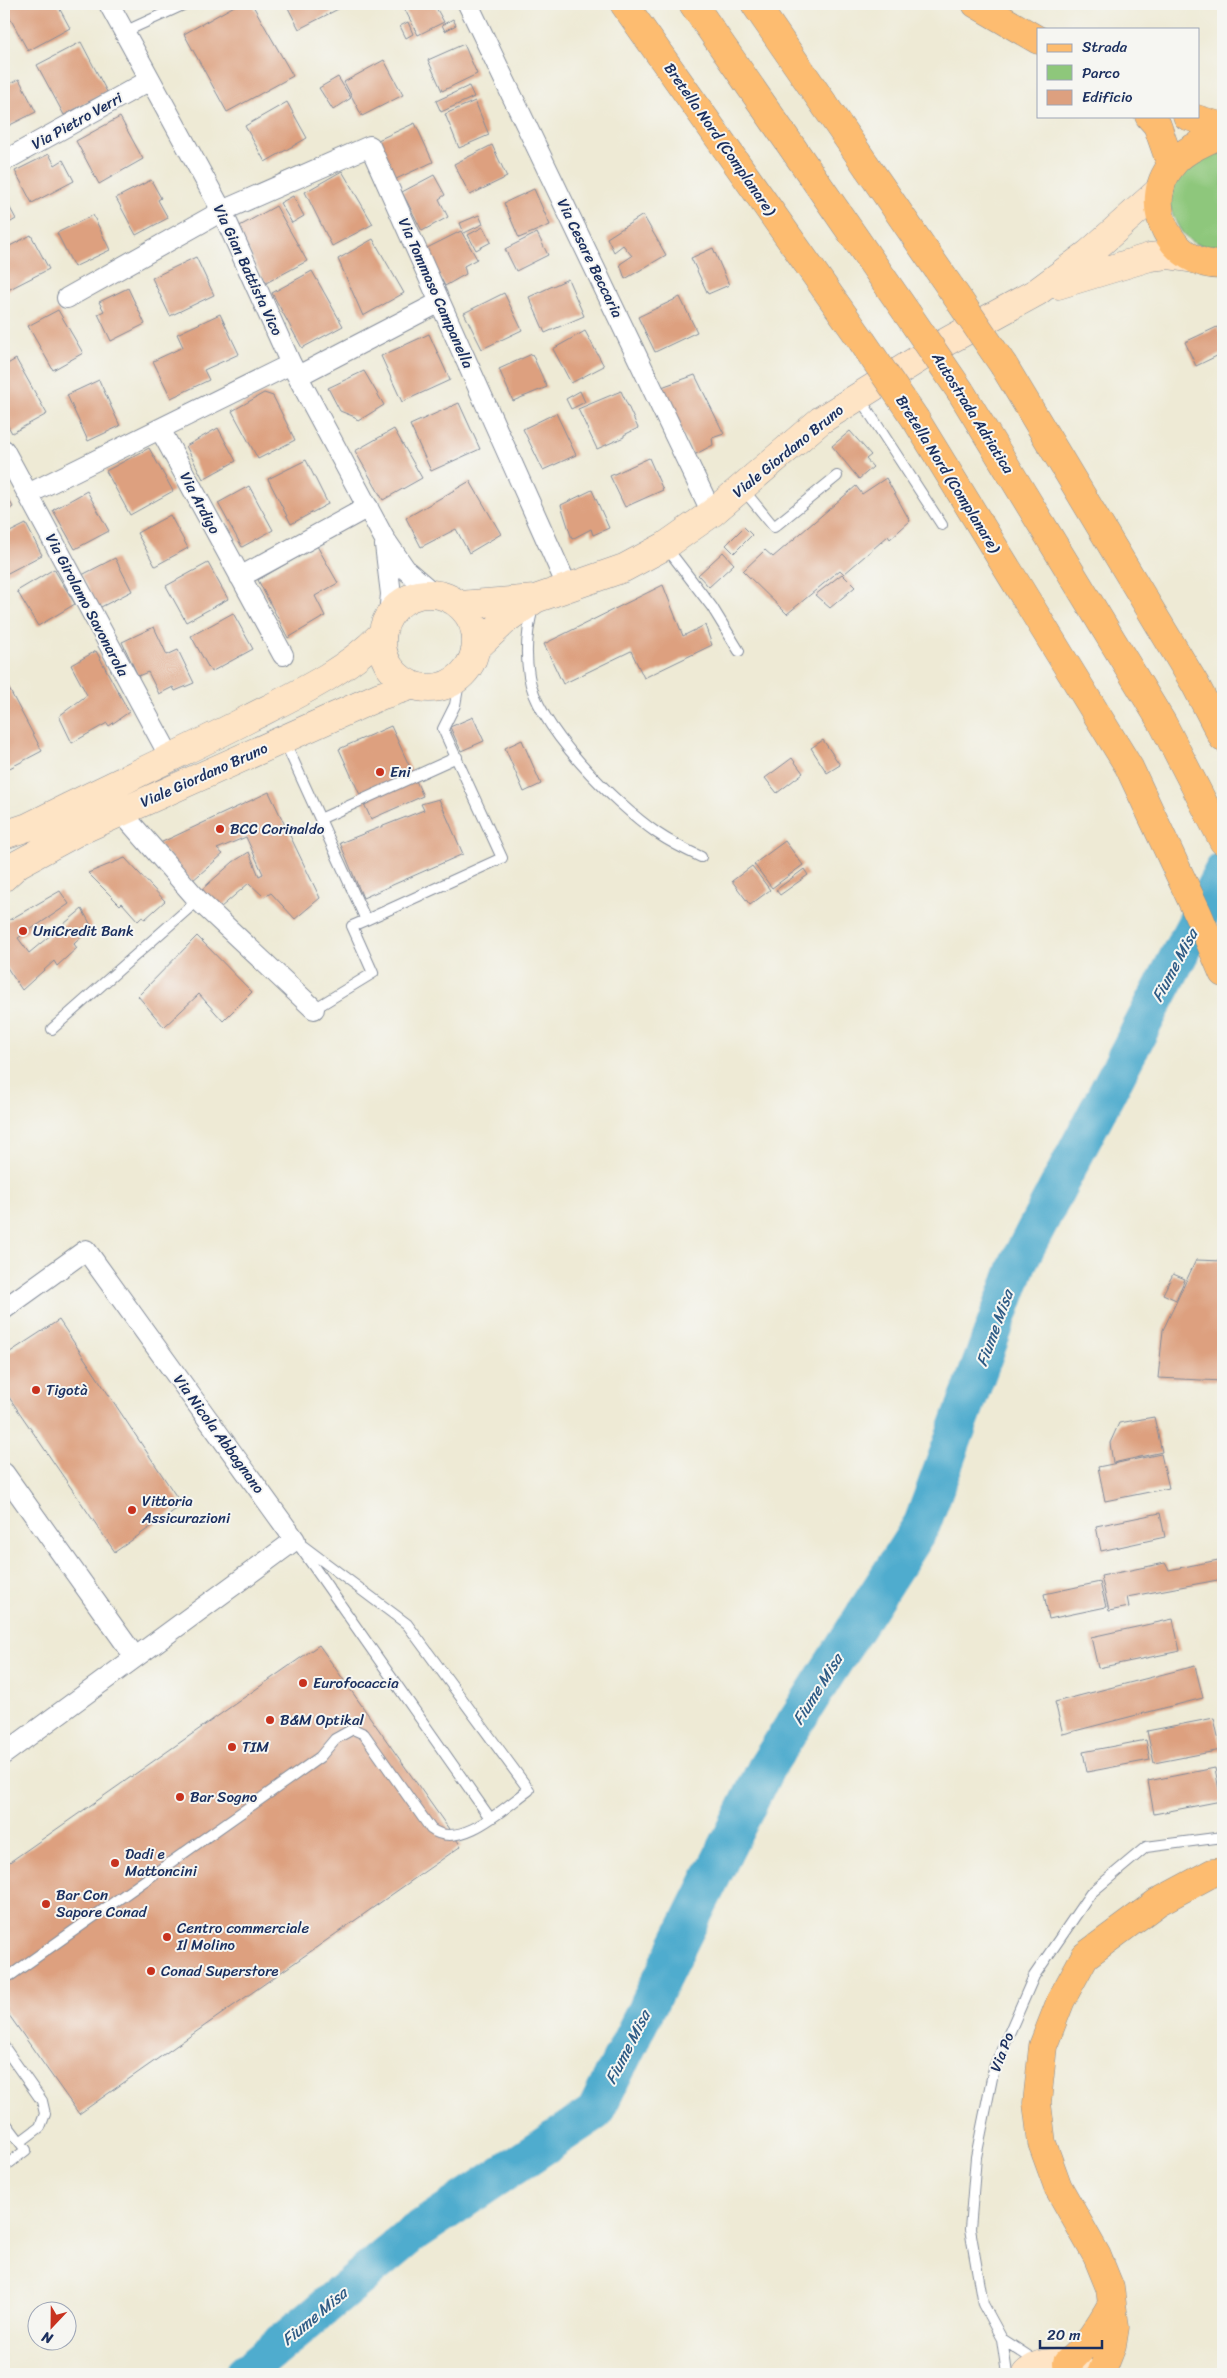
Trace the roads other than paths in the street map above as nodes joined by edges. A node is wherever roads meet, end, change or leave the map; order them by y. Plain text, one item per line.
1 (109, 4) edge
2 (185, 4) edge
3 (468, 4) edge
4 (624, 4) edge
5 (693, 4) edge
6 (755, 4) edge
7 (976, 4) edge
8 (124, 32) junction
9 (1037, 39) edge
10 (150, 80) junction
11 (1151, 118) edge
12 (1194, 118) edge
13 (1223, 127) edge
14 (1223, 133) edge
15 (4, 161) edge
16 (1171, 165) junction
17 (1160, 190) junction
18 (222, 211) junction
19 (1194, 259) junction
20 (1223, 265) edge
21 (1037, 292) junction
22 (67, 298) dead end
23 (440, 302) junction
24 (294, 370) junction
25 (858, 396) junction
26 (160, 429) junction
27 (4, 450) edge
28 (837, 476) dead end
29 (742, 488) junction
30 (28, 494) junction
31 (368, 507) junction
32 (712, 513) junction
33 (942, 525) dead end
34 (384, 538) junction
35 (666, 546) junction
36 (240, 577) junction
37 (568, 588) junction
38 (434, 594) junction
39 (535, 599) junction
40 (460, 605) junction
41 (385, 625) junction
42 (476, 648) junction
43 (739, 651) dead end
44 (283, 655) dead end
45 (460, 677) junction
46 (412, 686) junction
47 (1223, 738) edge
48 (284, 739) junction
49 (457, 757) junction
50 (171, 759) junction
51 (120, 812) junction
52 (320, 819) junction
53 (4, 835) edge
54 (1223, 841) edge
55 (700, 857) dead end
56 (4, 877) edge
57 (198, 900) junction
58 (366, 920) junction
59 (1223, 973) edge
60 (314, 1009) joint
61 (52, 1029) dead end
62 (4, 1309) edge
63 (4, 1473) edge
64 (295, 1540) junction
65 (135, 1657) junction
66 (4, 1754) edge
67 (490, 1818) junction
68 (1223, 1837) edge
69 (1223, 1872) edge
70 (4, 1978) edge
71 (4, 2047) edge
72 (4, 2121) edge
73 (20, 2142) junction
74 (4, 2167) edge
75 (1112, 2304) junction
76 (1002, 2340) junction
77 (1056, 2369) edge
78 (1007, 2374) edge
79 (1101, 2374) edge

1 - 8 street, Via Gian Battista Vico
2 - 8 lane
3 - 32 street, Via Cesare Beccaria
4 - 59 main road, Bretella Nord (Complanare), bridge
5 - 54 main road, Autostrada Adriatica, bridge
6 - 47 main road, bridge
7 - 9 main road
8 - 10 street, Via Gian Battista Vico
10 - 15 street, Via Pietro Verri
10 - 18 street, Via Gian Battista Vico
11 - 16 main road
12 - 13 main road
14 - 16 main road
16 - 17 main road
17 - 19 main road
17 - 21 main road
18 - 22 street
18 - 23 street, Via Tommaso Campanella
18 - 24 street, Via Gian Battista Vico
19 - 20 main road
19 - 21 main road
21 - 25 main road, Viale Giordano Bruno
23 - 24 street
23 - 37 street, Via Tommaso Campanella
24 - 26 street
24 - 31 street, Via Gian Battista Vico
25 - 29 main road, Viale Giordano Bruno
25 - 33 lane
26 - 30 street
26 - 36 street, Via Ardigo
27 - 30 street, Via Girolamo Savonarola
28 - 29 lane
29 - 32 main road, Viale Giordano Bruno
30 - 50 street, Via Girolamo Savonarola
31 - 34 street, Via Gian Battista Vico
31 - 36 street
32 - 35 main road, Viale Giordano Bruno
34 - 38 street, Via Gian Battista Vico
34 - 41 street, Via Gian Battista Vico
35 - 37 main road, Viale Giordano Bruno
35 - 43 lane
36 - 44 street, Via Ardigo
37 - 39 main road, Viale Giordano Bruno
38 - 40 main road
38 - 41 main road
39 - 40 main road, Viale Giordano Bruno
39 - 42 main road, Viale Giordano Bruno
39 - 55 lane
40 - 42 main road
41 - 46 main road
41 - 50 main road, Viale Giordano Bruno
42 - 45 main road
45 - 46 main road
45 - 49 lane
46 - 48 main road, Viale Giordano Bruno
48 - 51 main road, Viale Giordano Bruno
48 - 52 lane
49 - 52 lane
49 - 58 lane
50 - 53 main road, Viale Giordano Bruno
51 - 56 main road, Viale Giordano Bruno
51 - 57 street
52 - 58 lane
57 - 60 street
57 - 61 lane
58 - 60 lane
62 - 64 street, Via Nicola Abbagnano
63 - 65 street
64 - 65 street
64 - 67 lane
64 - 67 lane
65 - 66 street
67 - 70 lane
68 - 76 lane, Via Po
69 - 75 main road
71 - 73 lane
72 - 73 lane
73 - 74 lane
75 - 77 main road
75 - 79 main road
76 - 77 lane
76 - 78 lane, Via Po

